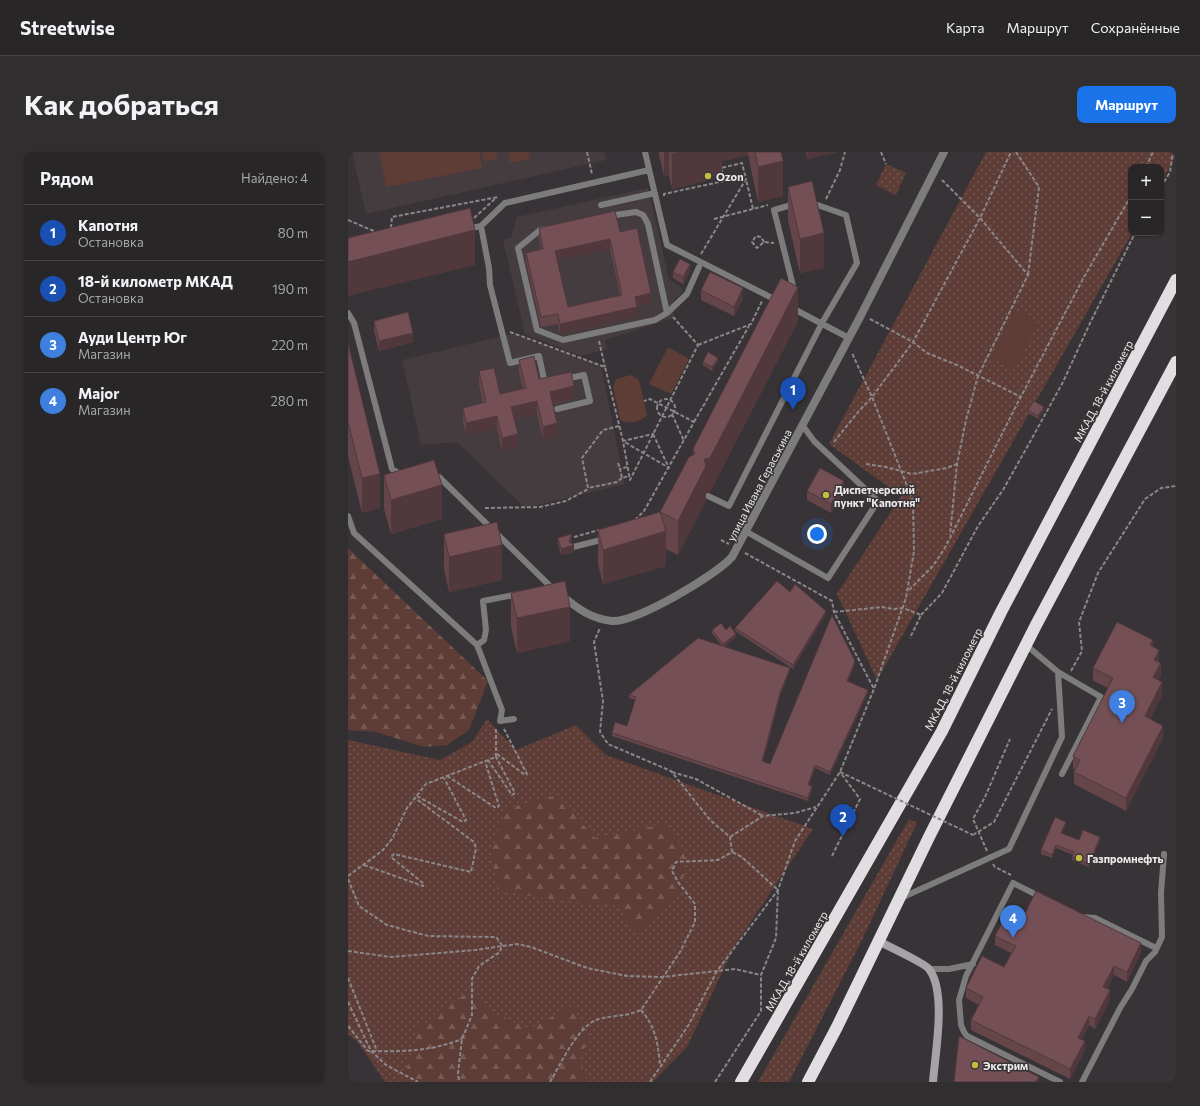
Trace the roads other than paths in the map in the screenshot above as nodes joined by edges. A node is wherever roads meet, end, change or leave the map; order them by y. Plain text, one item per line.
1 (645, 152) edge
2 (944, 152) edge
3 (649, 170) junction
4 (655, 194) junction
5 (601, 205) dead end
6 (600, 218) edge
7 (481, 226) junction
8 (555, 227) edge
9 (459, 231) edge
10 (699, 267) dead end
11 (1176, 280) edge
12 (795, 294) edge
13 (775, 300) junction
14 (797, 302) edge
15 (771, 307) edge
16 (793, 309) junction
17 (348, 313) edge
18 (667, 313) junction
19 (822, 323) junction
20 (849, 338) junction
21 (1176, 362) edge
22 (560, 380) edge
23 (553, 382) edge
24 (557, 409) dead end
25 (803, 426) junction
26 (408, 478) edge
27 (424, 478) edge
28 (708, 496) dead end
29 (348, 516) edge
30 (747, 532) junction
31 (609, 538) edge
32 (573, 547) edge
33 (548, 589) joint
34 (529, 592) edge
35 (477, 645) junction
36 (1026, 646) junction
37 (1058, 672) junction
38 (514, 719) dead end
39 (1062, 774) dead end
40 (1164, 854) dead end
41 (899, 898) junction
42 (1045, 899) edge
43 (1073, 913) edge
44 (878, 941) junction
45 (1156, 948) junction
46 (972, 964) junction
47 (929, 969) junction
48 (741, 1082) edge
49 (808, 1082) edge
50 (933, 1082) edge
51 (1060, 1082) edge
52 (1082, 1082) edge

1 - 3 lane
2 - 20 street, улица Ивана Гераськина
3 - 4 lane
3 - 7 lane
4 - 5 lane
4 - 13 lane
6 - 18 lane
7 - 9 lane
7 - 23 lane
8 - 18 lane
10 - 18 lane
11 - 48 highway, МКАД, 18-й километр
12 - 19 lane
13 - 15 lane
13 - 16 lane
14 - 16 lane
16 - 19 lane
17 - 26 lane
19 - 20 lane
19 - 28 lane
20 - 25 street, улица Ивана Гераськина
21 - 36 highway
22 - 24 lane
25 - 30 street, улица Ивана Гераськина
25 - 30 lane
27 - 33 lane
29 - 35 lane
30 - 33 street, улица Ивана Гераськина
31 - 32 lane
34 - 35 lane
35 - 38 lane
36 - 37 lane
36 - 41 highway
37 - 39 lane
37 - 41 lane
40 - 45 lane
41 - 44 highway
42 - 46 lane
43 - 45 lane
44 - 47 street
44 - 49 highway
45 - 52 lane
46 - 47 lane
46 - 51 lane
47 - 50 street

